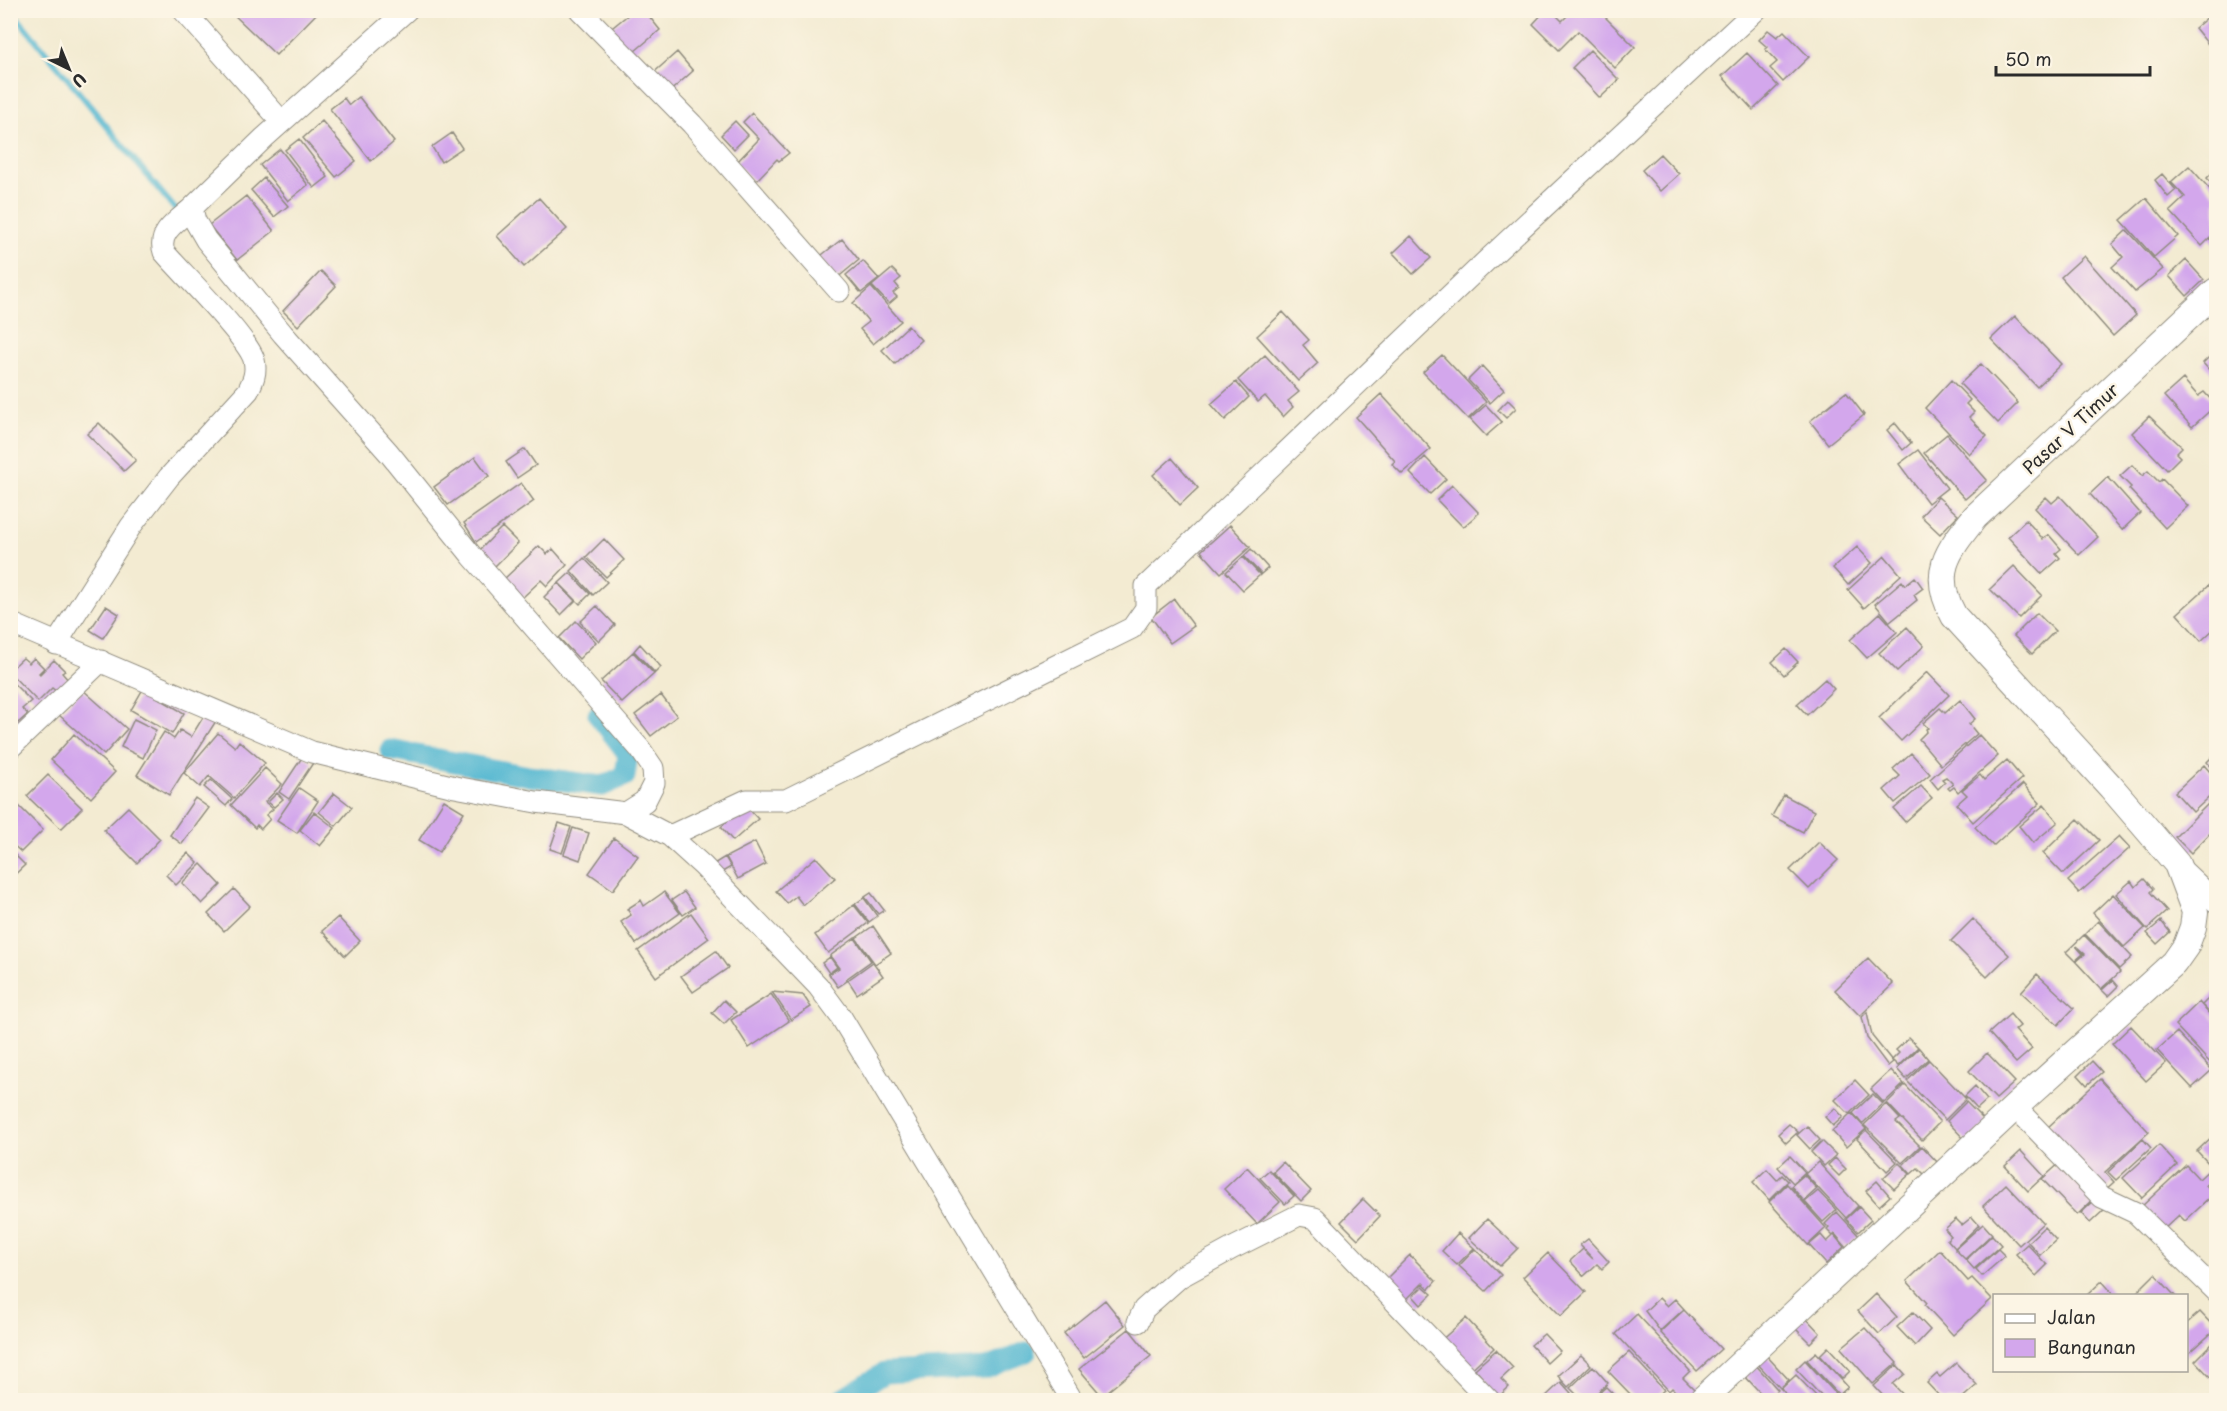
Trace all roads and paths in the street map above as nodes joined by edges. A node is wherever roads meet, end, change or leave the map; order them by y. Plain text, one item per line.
1 (183, 10) edge
2 (407, 10) edge
3 (580, 10) edge
4 (1756, 10) edge
5 (282, 122) junction
6 (189, 211) junction
7 (839, 291) dead end
8 (2217, 291) edge
9 (10, 623) edge
10 (56, 644) junction
11 (101, 661) junction
12 (10, 748) edge
13 (626, 813) junction
14 (670, 836) junction
15 (2177, 864) junction
16 (2217, 902) edge
17 (2015, 1107) junction
18 (2217, 1292) edge
19 (1138, 1322) dead end
20 (1072, 1401) edge
21 (1489, 1401) edge
22 (1702, 1401) edge

1 - 5 street
2 - 5 street
3 - 7 street
4 - 14 street
5 - 6 street
6 - 10 street
6 - 13 street
8 - 15 street, Pasar V Timur
9 - 10 street
10 - 11 street
11 - 12 street
11 - 13 street
13 - 14 street
14 - 20 street
15 - 16 street
15 - 17 street
17 - 18 street
17 - 22 street
19 - 21 street

